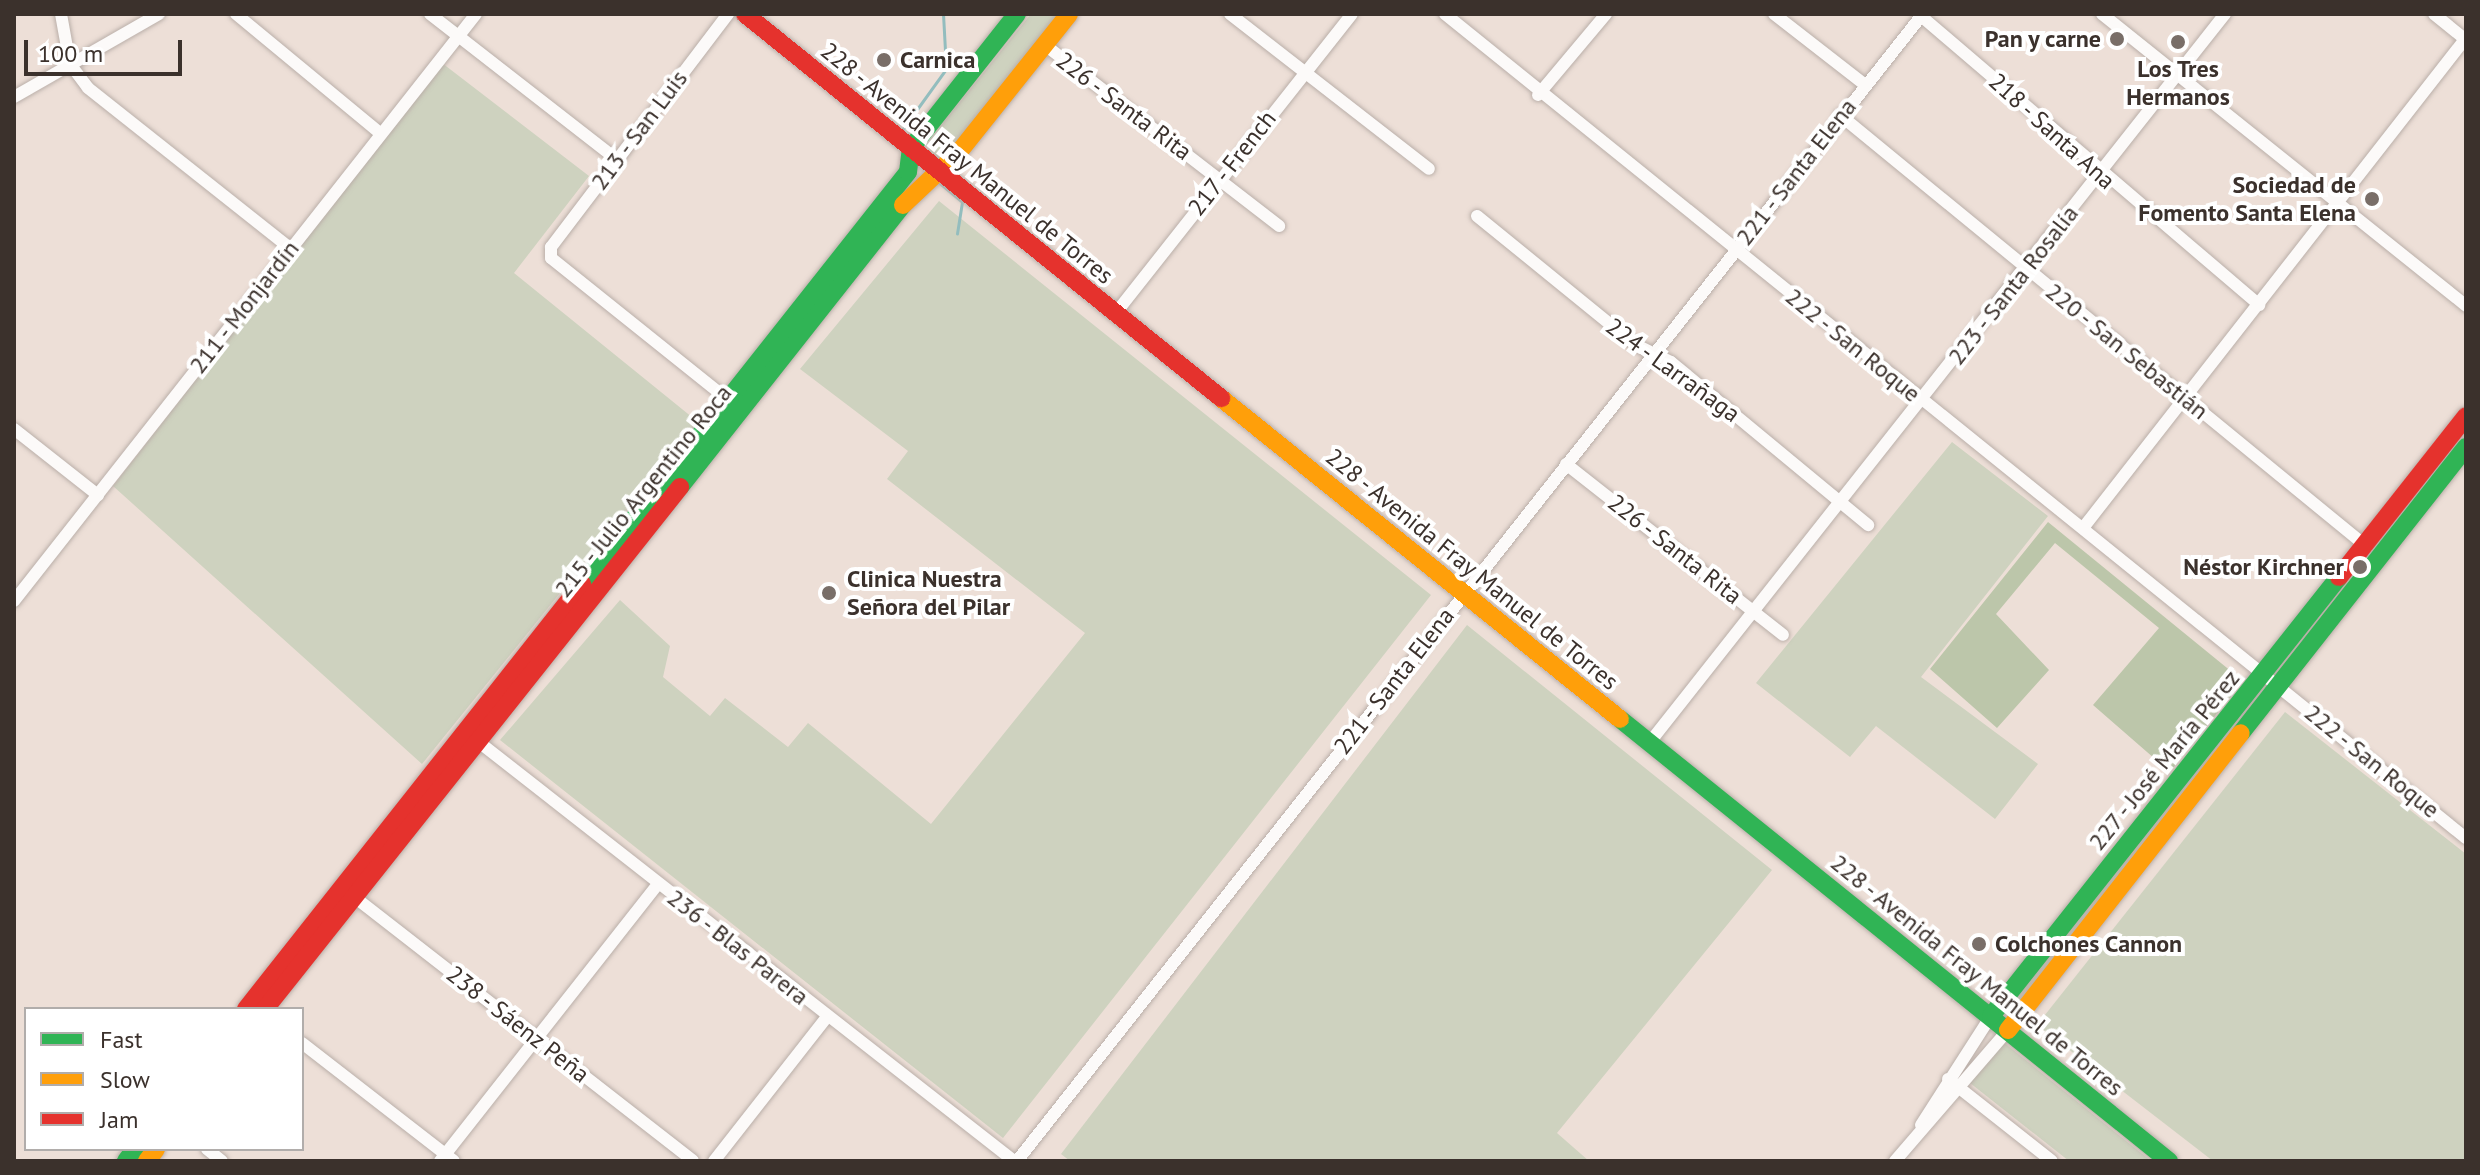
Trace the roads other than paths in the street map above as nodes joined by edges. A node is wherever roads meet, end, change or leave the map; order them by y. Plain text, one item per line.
1 (61, 14) edge
2 (159, 14) edge
3 (236, 14) edge
4 (430, 14) edge
5 (476, 14) edge
6 (728, 14) edge
7 (745, 14) edge
8 (1017, 14) edge
9 (1069, 14) edge
10 (1230, 14) edge
11 (1352, 14) edge
12 (1445, 14) edge
13 (1606, 14) edge
14 (1774, 14) edge
15 (2102, 14) edge
16 (2225, 14) edge
17 (2434, 14) edge
18 (1922, 15) edge
19 (458, 37) junction
20 (2466, 39) edge
21 (1045, 45) junction
22 (70, 64) junction
23 (1306, 71) junction
24 (2176, 75) junction
25 (1864, 84) junction
26 (1538, 95) junction
27 (14, 97) edge
28 (1840, 115) junction
29 (380, 133) junction
30 (911, 148) junction
31 (616, 159) junction
32 (1429, 169) dead end
33 (938, 171) junction
34 (2101, 172) junction
35 (1220, 179) junction
36 (2338, 203) junction
37 (1477, 216) dead end
38 (1279, 226) dead end
39 (290, 248) junction
40 (1735, 251) junction
41 (2027, 270) junction
42 (2259, 305) junction
43 (2466, 306) edge
44 (1115, 314) junction
45 (1653, 353) junction
46 (2186, 397) junction
47 (1922, 400) junction
48 (734, 404) junction
49 (2466, 416) edge
50 (14, 429) edge
51 (2466, 447) edge
52 (1566, 464) junction
53 (98, 495) junction
54 (1840, 500) junction
55 (1868, 525) dead end
56 (2083, 528) junction
57 (2371, 551) junction
58 (1464, 592) junction
59 (14, 601) edge
60 (1753, 611) junction
61 (1783, 635) dead end
62 (2264, 673) junction
63 (2279, 685) junction
64 (470, 735) junction
65 (1650, 742) junction
66 (2464, 833) edge
67 (658, 884) junction
68 (347, 892) junction
69 (255, 1007) edge
70 (1991, 1016) junction
71 (827, 1017) junction
72 (2008, 1030) junction
73 (538, 1039) junction
74 (304, 1045) edge
75 (1948, 1079) junction
76 (1962, 1090) junction
77 (1911, 1142) junction
78 (446, 1159) edge
79 (693, 1161) edge
80 (714, 1161) edge
81 (1015, 1161) edge
82 (1895, 1161) edge
83 (2052, 1161) edge
84 (2169, 1161) edge

1 - 22 street
2 - 22 street
3 - 29 street
4 - 19 street
5 - 19 street, 211 - Monjardín
6 - 31 street, 213 - San Luis
7 - 30 street, 228 - Avenida Fray Manuel de Torres
8 - 30 street, 215 - Julio Argentino Roca
9 - 21 street, 215 - Julio Argentino Roca
10 - 23 street
11 - 23 street, 217 - French
12 - 26 street, 222 - San Roque
13 - 26 street
14 - 25 street
15 - 24 street
16 - 24 street, 223 - Santa Rosalía
17 - 20 street
18 - 25 street, 221 - Santa Elena
18 - 34 street, 218 - Santa Ana
19 - 29 street, 211 - Monjardín
19 - 31 street
20 - 36 street
21 - 33 street, 215 - Julio Argentino Roca
21 - 35 street, 226 - Santa Rita
22 - 27 street
22 - 39 street
23 - 32 street
23 - 35 street, 217 - French
24 - 34 street, 223 - Santa Rosalía
24 - 36 street
25 - 28 street, 221 - Santa Elena
26 - 40 street, 222 - San Roque
28 - 40 street, 221 - Santa Elena
28 - 41 street, 220 - San Sebastián
29 - 39 street, 211 - Monjardín
30 - 33 street, 228 - Avenida Fray Manuel de Torres
30 - 48 street, 215 - Julio Argentino Roca
31 - 48 street, 213 - San Luis
33 - 44 street, 228 - Avenida Fray Manuel de Torres
33 - 48 street, 215 - Julio Argentino Roca
34 - 41 street, 223 - Santa Rosalía
34 - 42 street, 218 - Santa Ana
35 - 38 street, 226 - Santa Rita
35 - 44 street, 217 - French
36 - 42 street
36 - 43 street
37 - 45 street, 224 - Larrañaga
39 - 53 street, 211 - Monjardín
40 - 45 street, 221 - Santa Elena
40 - 47 street, 222 - San Roque
41 - 46 street, 220 - San Sebastián
41 - 47 street, 223 - Santa Rosalía
42 - 46 street
44 - 58 street, 228 - Avenida Fray Manuel de Torres
45 - 52 street, 221 - Santa Elena
45 - 54 street, 224 - Larrañaga
46 - 56 street
46 - 57 street, 220 - San Sebastián
47 - 54 street, 223 - Santa Rosalía
47 - 56 street, 222 - San Roque
48 - 64 street, 215 - Julio Argentino Roca
49 - 57 street, 227 - José María Pérez
50 - 53 street
51 - 57 street, 227 - José María Pérez
52 - 58 street, 221 - Santa Elena
52 - 60 street, 226 - Santa Rita
53 - 59 street, 211 - Monjardín
54 - 55 street, 224 - Larrañaga
54 - 60 street, 223 - Santa Rosalía
56 - 62 street, 222 - San Roque
57 - 62 street, 227 - José María Pérez
57 - 63 street, 227 - José María Pérez
58 - 65 street, 228 - Avenida Fray Manuel de Torres
58 - 81 street, 221 - Santa Elena
60 - 61 street, 226 - Santa Rita
60 - 65 street, 223 - Santa Rosalía
62 - 63 street, 222 - San Roque
62 - 70 street, 227 - José María Pérez
63 - 66 street, 222 - San Roque
63 - 72 street, 227 - José María Pérez
64 - 67 street, 236 - Blas Parera
64 - 68 street, 215 - Julio Argentino Roca
65 - 70 street, 228 - Avenida Fray Manuel de Torres
67 - 71 street, 236 - Blas Parera
67 - 73 street
68 - 69 street, 215 - Julio Argentino Roca
68 - 73 street, 238 - Sáenz Peña
70 - 72 street, 228 - Avenida Fray Manuel de Torres
70 - 75 street, 227 - José María Pérez
71 - 80 street
71 - 81 street, 236 - Blas Parera
72 - 76 street, 227 - José María Pérez
72 - 84 street, 228 - Avenida Fray Manuel de Torres
73 - 78 street
73 - 79 street, 238 - Sáenz Peña
74 - 78 street
75 - 76 street
75 - 77 street, 227 - José María Pérez
76 - 77 street, 227 - José María Pérez
76 - 83 street
77 - 82 street, 227 - José María Pérez

